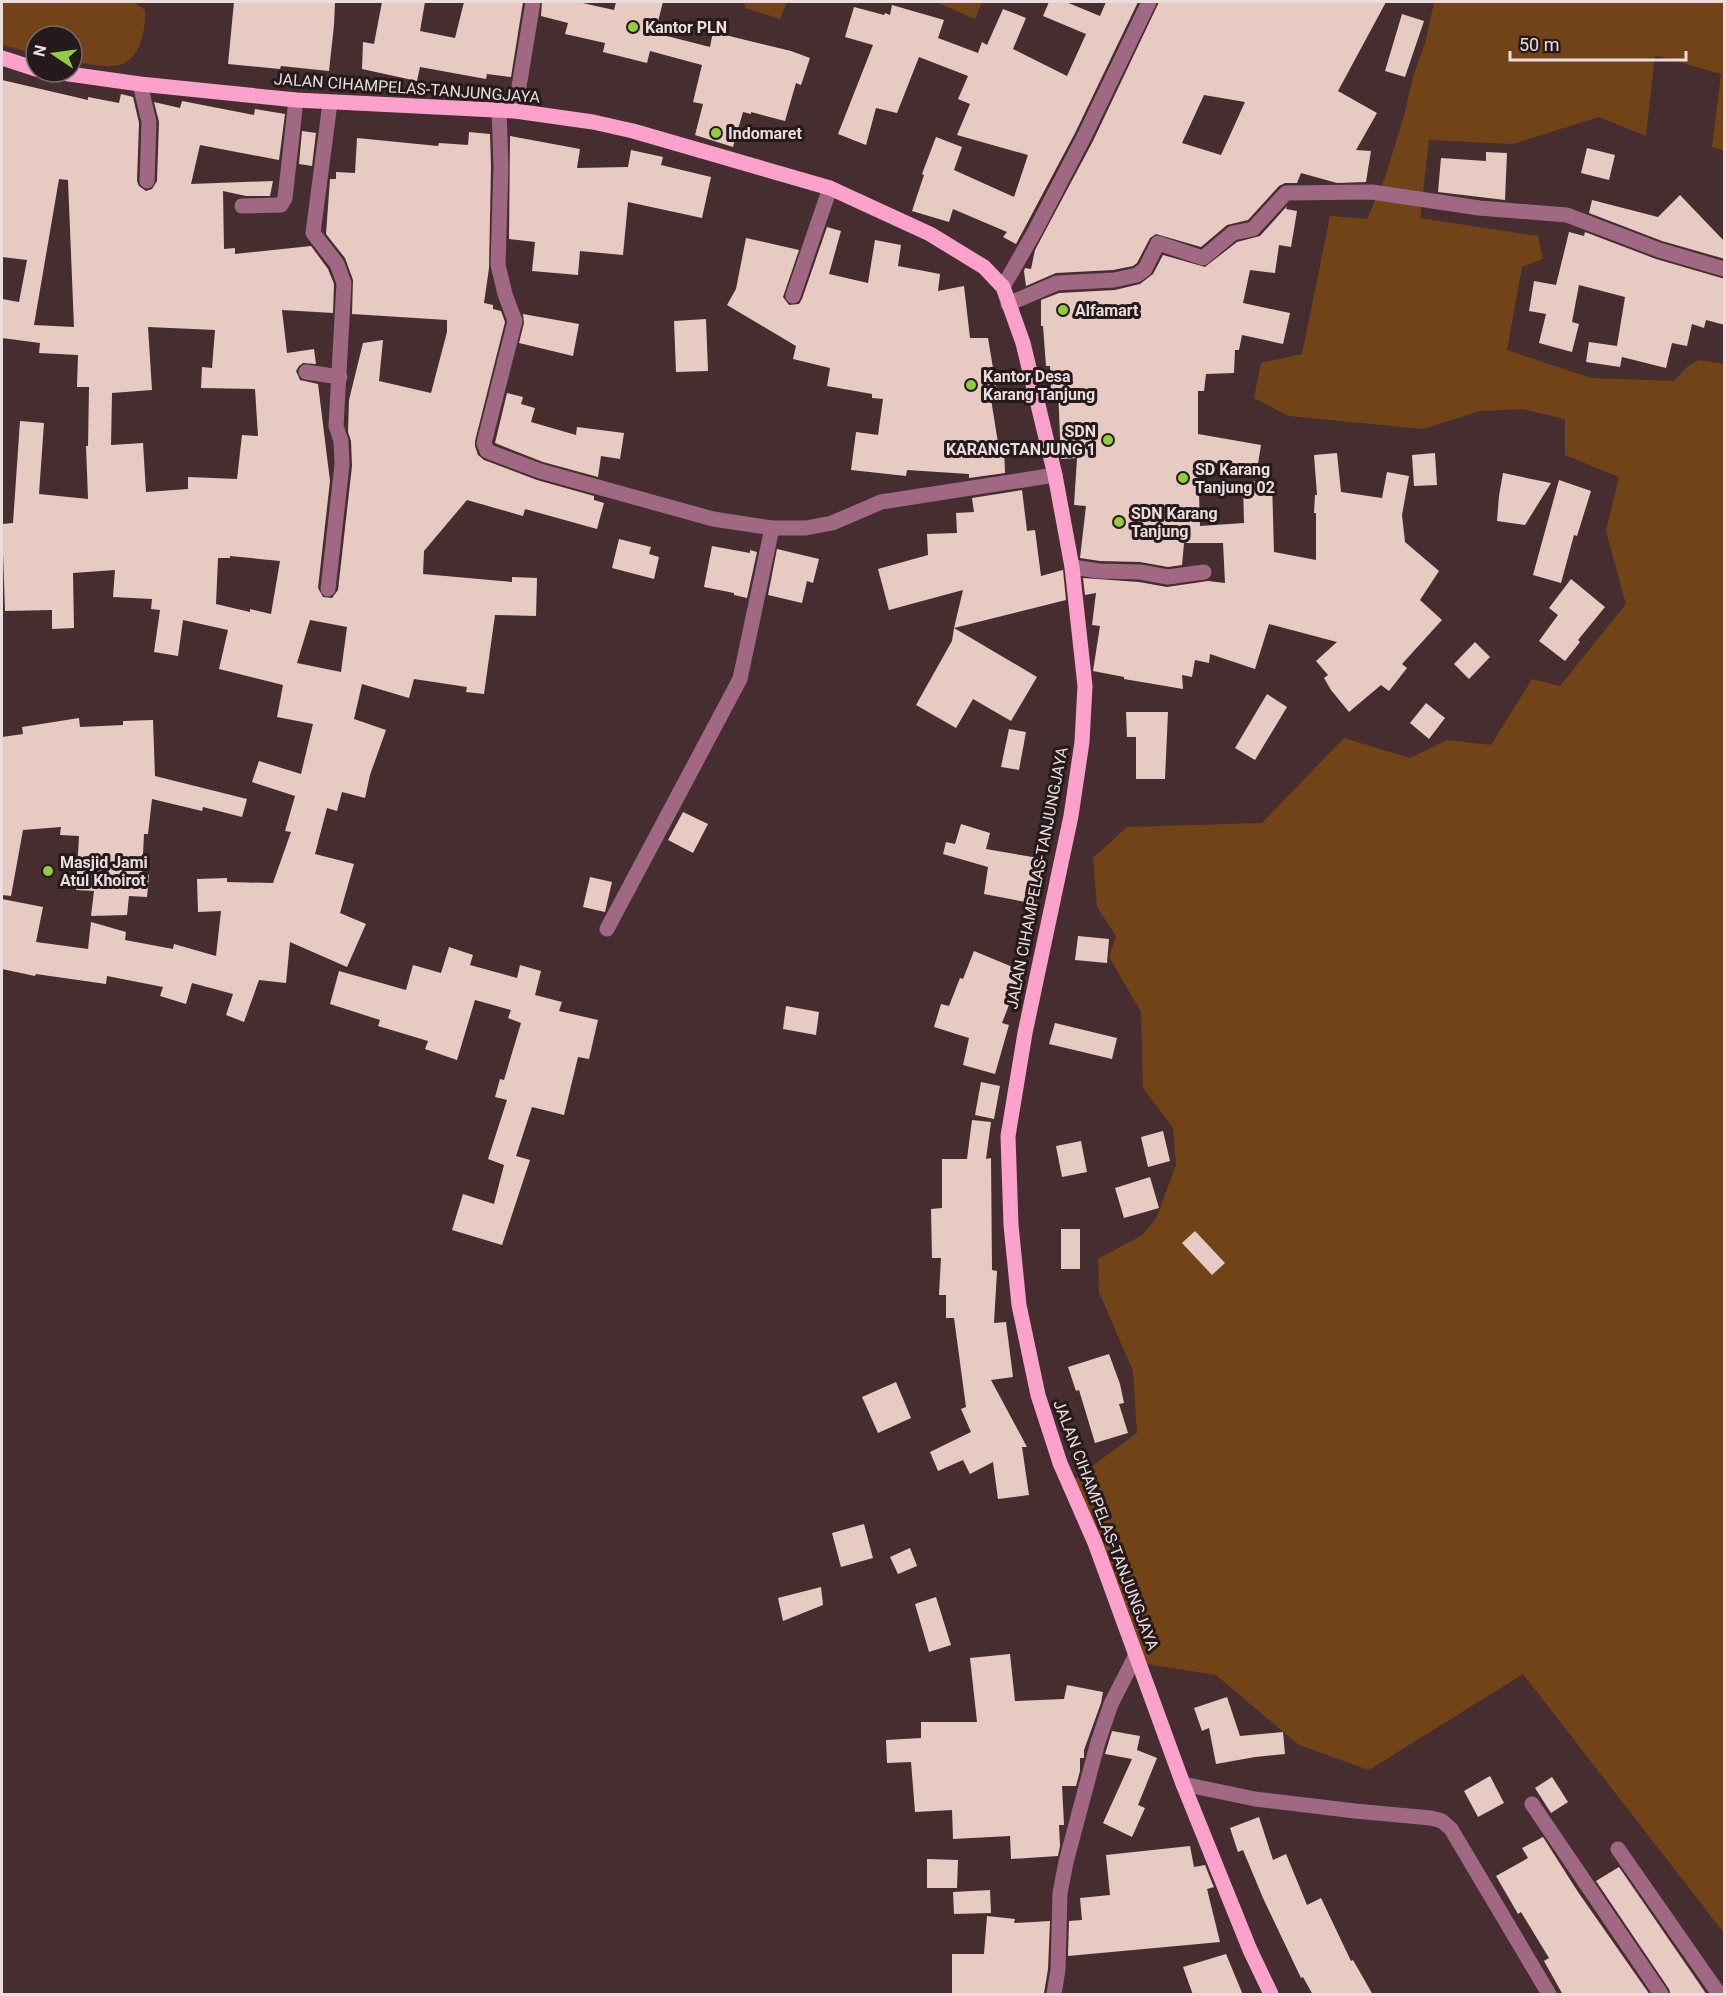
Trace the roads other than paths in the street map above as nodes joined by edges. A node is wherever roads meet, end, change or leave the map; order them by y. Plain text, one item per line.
1 (533, 2) edge
2 (1149, 2) edge
3 (2, 58) edge
4 (24, 65) edge
5 (84, 76) edge
6 (140, 84) junction
7 (296, 100) junction
8 (330, 103) junction
9 (499, 110) junction
10 (515, 111) junction
11 (147, 181) dead end
12 (830, 188) junction
13 (242, 206) dead end
14 (1725, 269) edge
15 (1003, 287) junction
16 (793, 296) dead end
17 (1008, 304) junction
18 (306, 372) dead end
19 (340, 377) junction
20 (1055, 475) junction
21 (772, 528) junction
22 (1072, 567) junction
23 (1204, 572) dead end
24 (328, 589) dead end
25 (607, 929) dead end
26 (1136, 1654) junction
27 (1183, 1784) junction
28 (1533, 1804) dead end
29 (1618, 1849) dead end
30 (1054, 1995) edge
31 (1271, 1995) edge
32 (1549, 1995) edge
33 (1661, 1995) edge
34 (1719, 1995) edge

1 - 10 street
2 - 15 street
3 - 4 main road
5 - 6 main road, JALAN CIHAMPELAS-TANJUNGJAYA
6 - 7 main road, JALAN CIHAMPELAS-TANJUNGJAYA
6 - 11 street
7 - 8 main road, JALAN CIHAMPELAS-TANJUNGJAYA
7 - 13 street
8 - 9 main road, JALAN CIHAMPELAS-TANJUNGJAYA
8 - 19 street
9 - 10 main road, JALAN CIHAMPELAS-TANJUNGJAYA
9 - 21 street
10 - 12 main road, JALAN CIHAMPELAS-TANJUNGJAYA
12 - 15 main road, JALAN CIHAMPELAS-TANJUNGJAYA
12 - 16 street
14 - 17 street
15 - 17 main road, JALAN CIHAMPELAS-TANJUNGJAYA
17 - 20 main road, JALAN CIHAMPELAS-TANJUNGJAYA
18 - 19 street
19 - 24 street
20 - 21 street
20 - 22 main road, JALAN CIHAMPELAS-TANJUNGJAYA
21 - 25 street
22 - 23 street
22 - 26 main road, JALAN CIHAMPELAS-TANJUNGJAYA
26 - 27 main road, JALAN CIHAMPELAS-TANJUNGJAYA
26 - 30 street
27 - 31 main road, JALAN CIHAMPELAS-TANJUNGJAYA
27 - 32 street
28 - 33 street
29 - 34 street

